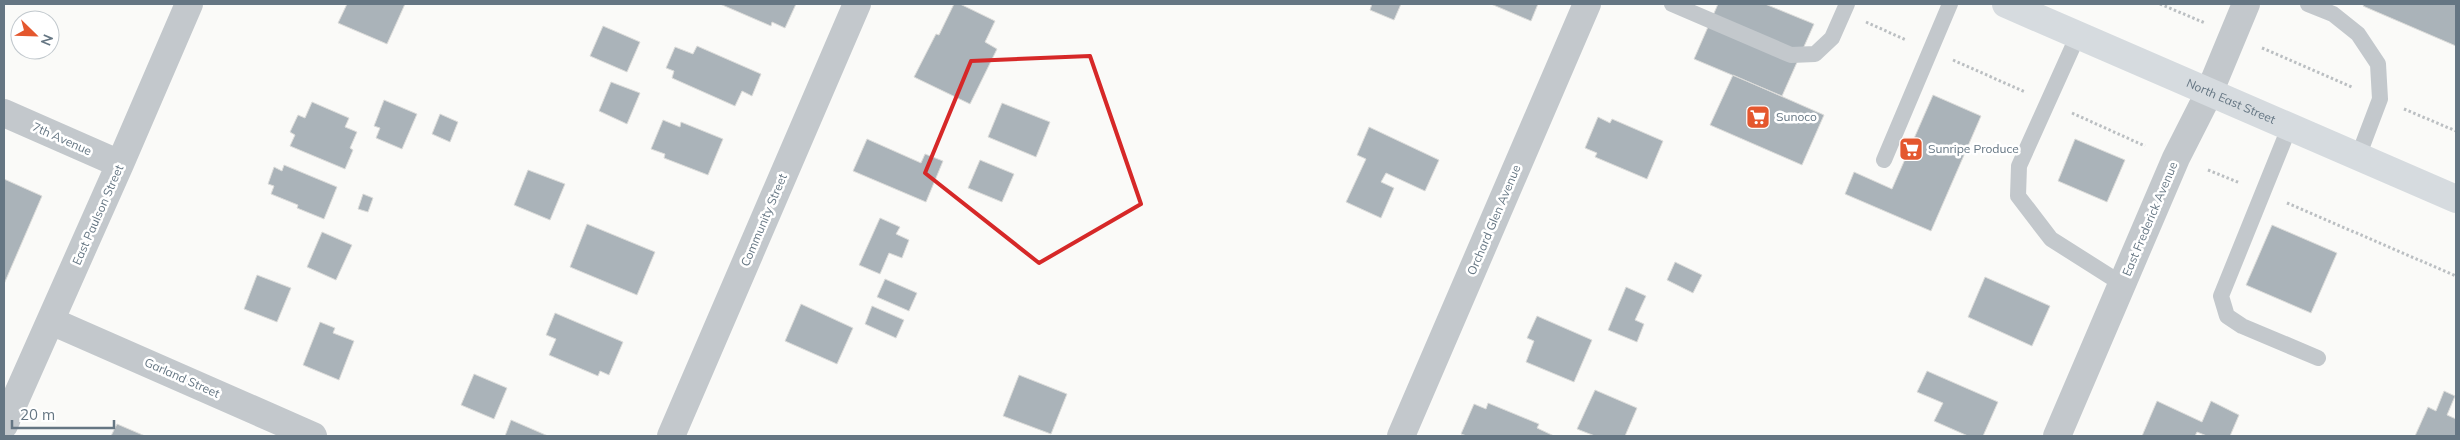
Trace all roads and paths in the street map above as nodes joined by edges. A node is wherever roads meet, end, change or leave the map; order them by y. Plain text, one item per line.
1 (189, 4) edge
2 (857, 4) edge
3 (1587, 4) edge
4 (1672, 4) edge
5 (1950, 4) edge
6 (2006, 4) edge
7 (2160, 4) edge
8 (2246, 4) edge
9 (2308, 4) edge
10 (1695, 8) edge
11 (1845, 8) edge
12 (2078, 35) junction
13 (2233, 35) junction
14 (1931, 51) junction
15 (2209, 93) junction
16 (2380, 98) junction
17 (2048, 102) junction
18 (4, 113) edge
19 (2289, 128) junction
20 (2456, 131) edge
21 (2145, 145) dead end
22 (2358, 158) junction
23 (1884, 160) dead end
24 (120, 164) junction
25 (2208, 170) dead end
26 (2262, 192) junction
27 (2456, 200) edge
28 (2456, 276) edge
29 (2122, 284) junction
30 (51, 321) junction
31 (2318, 358) dead end
32 (4, 425) edge
33 (313, 436) edge
34 (671, 436) edge
35 (1401, 436) edge
36 (2057, 436) edge

1 - 24 street, East Paulson Street
2 - 34 street, Community Street
3 - 35 street, Orchard Glen Avenue
4 - 10 lane
5 - 14 lane
6 - 12 main road, North East Street
7 - 13 path
8 - 13 street, East Frederick Avenue
9 - 16 lane
10 - 11 lane
11 - 14 path
12 - 15 main road, North East Street
12 - 17 lane
13 - 15 street, East Frederick Avenue
13 - 16 path
14 - 17 path
14 - 23 lane
15 - 19 main road, North East Street
15 - 29 street, East Frederick Avenue
16 - 20 path
16 - 22 lane
17 - 21 path
17 - 29 lane
18 - 24 street, 7th Avenue
19 - 22 main road, North East Street
19 - 26 lane
22 - 27 main road, North East Street
24 - 30 street, East Paulson Street
25 - 26 path
26 - 28 path
26 - 31 lane
29 - 36 street, East Frederick Avenue
30 - 32 street, East Paulson Street
30 - 33 street, Garland Street

